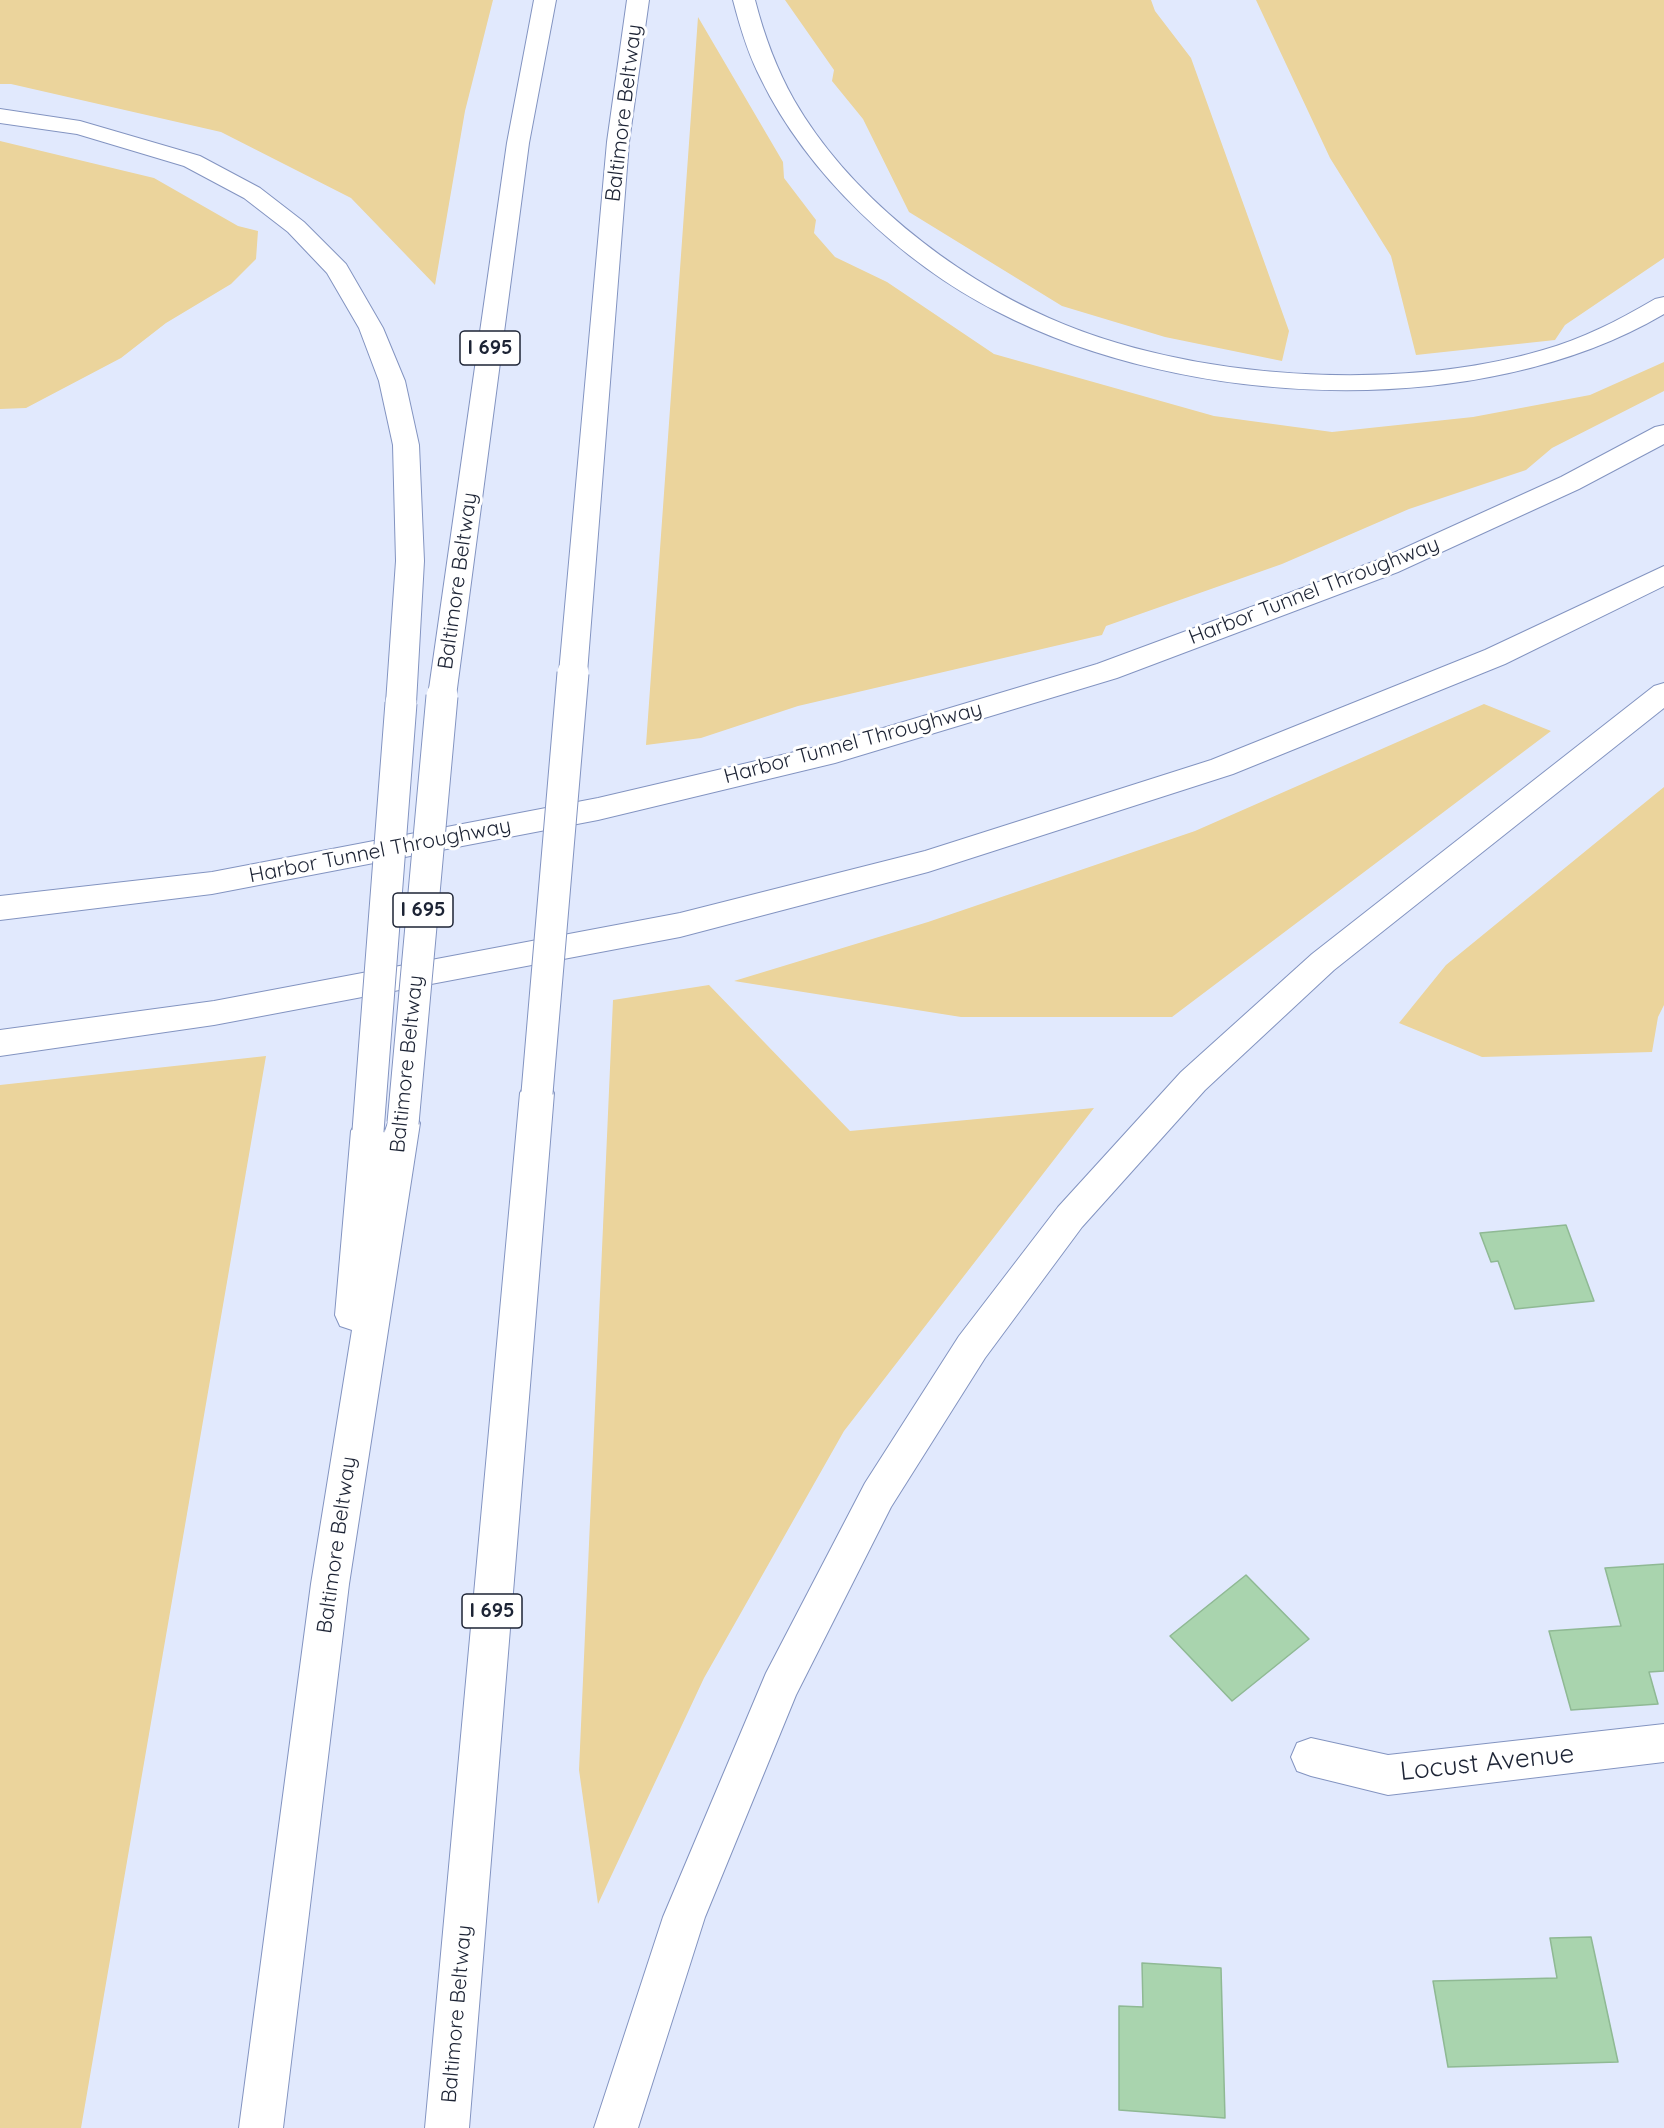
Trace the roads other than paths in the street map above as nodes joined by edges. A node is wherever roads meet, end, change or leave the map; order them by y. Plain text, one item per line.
1 (544, 0) edge
2 (638, 0) edge
3 (744, 0) edge
4 (0, 116) edge
5 (1664, 304) edge
6 (1664, 433) edge
7 (1664, 575) edge
8 (1664, 693) edge
9 (212, 883) junction
10 (0, 890) edge
11 (0, 908) edge
12 (0, 1043) edge
13 (330, 1584) junction
14 (1664, 1743) edge
15 (1311, 1757) dead end
16 (261, 2128) edge
17 (447, 2128) edge
18 (616, 2128) edge

1 - 13 main road, Baltimore Beltway / I 695, bridge
2 - 17 main road, Baltimore Beltway / I 695, bridge
3 - 5 main road
4 - 13 main road, bridge
6 - 9 main road, Harbor Tunnel Throughway
7 - 12 main road
8 - 18 main road
9 - 10 main road
9 - 11 main road, Harbor Tunnel Throughway
13 - 16 main road, Baltimore Beltway / I 695
14 - 15 main road, Locust Avenue

